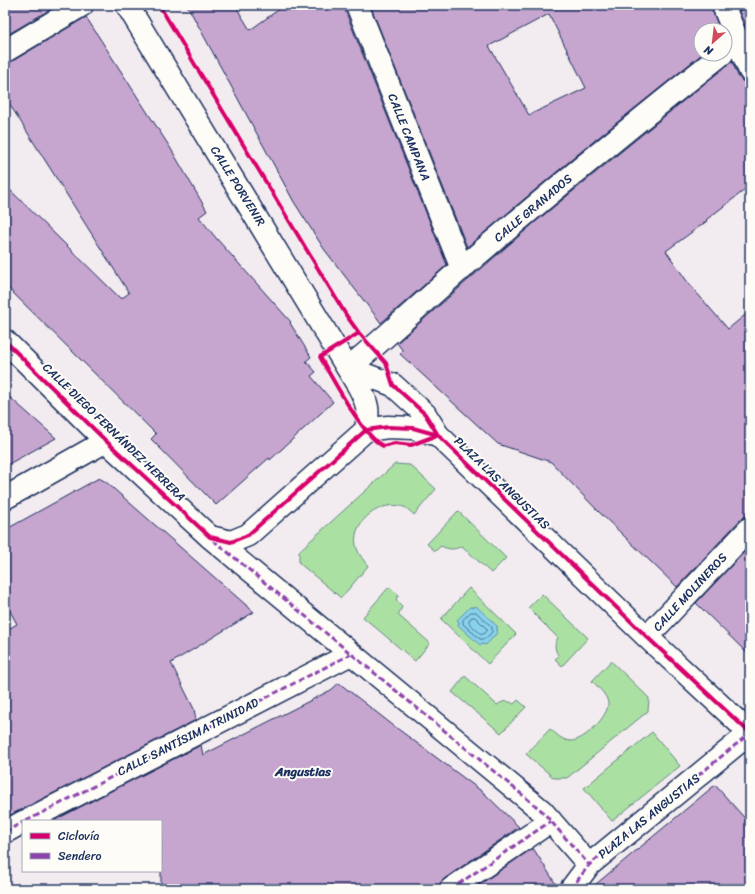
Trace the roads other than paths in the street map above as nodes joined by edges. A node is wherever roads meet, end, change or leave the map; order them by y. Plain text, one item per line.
1 (82, 5) edge
2 (127, 5) edge
3 (357, 5) edge
4 (725, 6) edge
5 (726, 22) edge
6 (5, 51) edge
7 (733, 54) edge
8 (712, 62) edge
9 (750, 71) edge
10 (462, 269) junction
11 (5, 341) edge
12 (348, 368) junction
13 (366, 430) junction
14 (438, 435) junction
15 (106, 441) junction
16 (5, 498) edge
17 (750, 528) edge
18 (210, 537) junction
19 (647, 637) junction
20 (351, 654) junction
21 (750, 733) edge
22 (28, 820) edge
23 (551, 821) junction
24 (22, 823) edge
25 (5, 832) edge
26 (589, 865) junction
27 (451, 889) edge
28 (571, 889) edge

1 - 6 street
2 - 12 street, CALLE PORVENIR
3 - 10 street, CALLE CAMPANA
4 - 5 street
7 - 9 street
8 - 10 street, CALLE GRANADOS
10 - 12 street, CALLE GRANADOS
11 - 15 street, CALLE DIEGO FERNÁNDEZ HERRERA
12 - 13 street, CALLE PORVENIR
12 - 14 street
13 - 14 street, PLAZA LAS ANGUSTIAS
13 - 18 street
14 - 19 street, PLAZA LAS ANGUSTIAS
15 - 16 street
15 - 18 street, CALLE DIEGO FERNÁNDEZ HERRERA
17 - 19 street, CALLE MOLINEROS
18 - 20 street, PLAZA LAS ANGUSTIAS
19 - 21 street, PLAZA LAS ANGUSTIAS
20 - 22 street, CALLE SANTÍSIMA TRINIDAD
20 - 23 street, PLAZA LAS ANGUSTIAS
21 - 26 street, PLAZA LAS ANGUSTIAS
23 - 26 street, PLAZA LAS ANGUSTIAS
23 - 27 street
24 - 25 street
26 - 28 street

